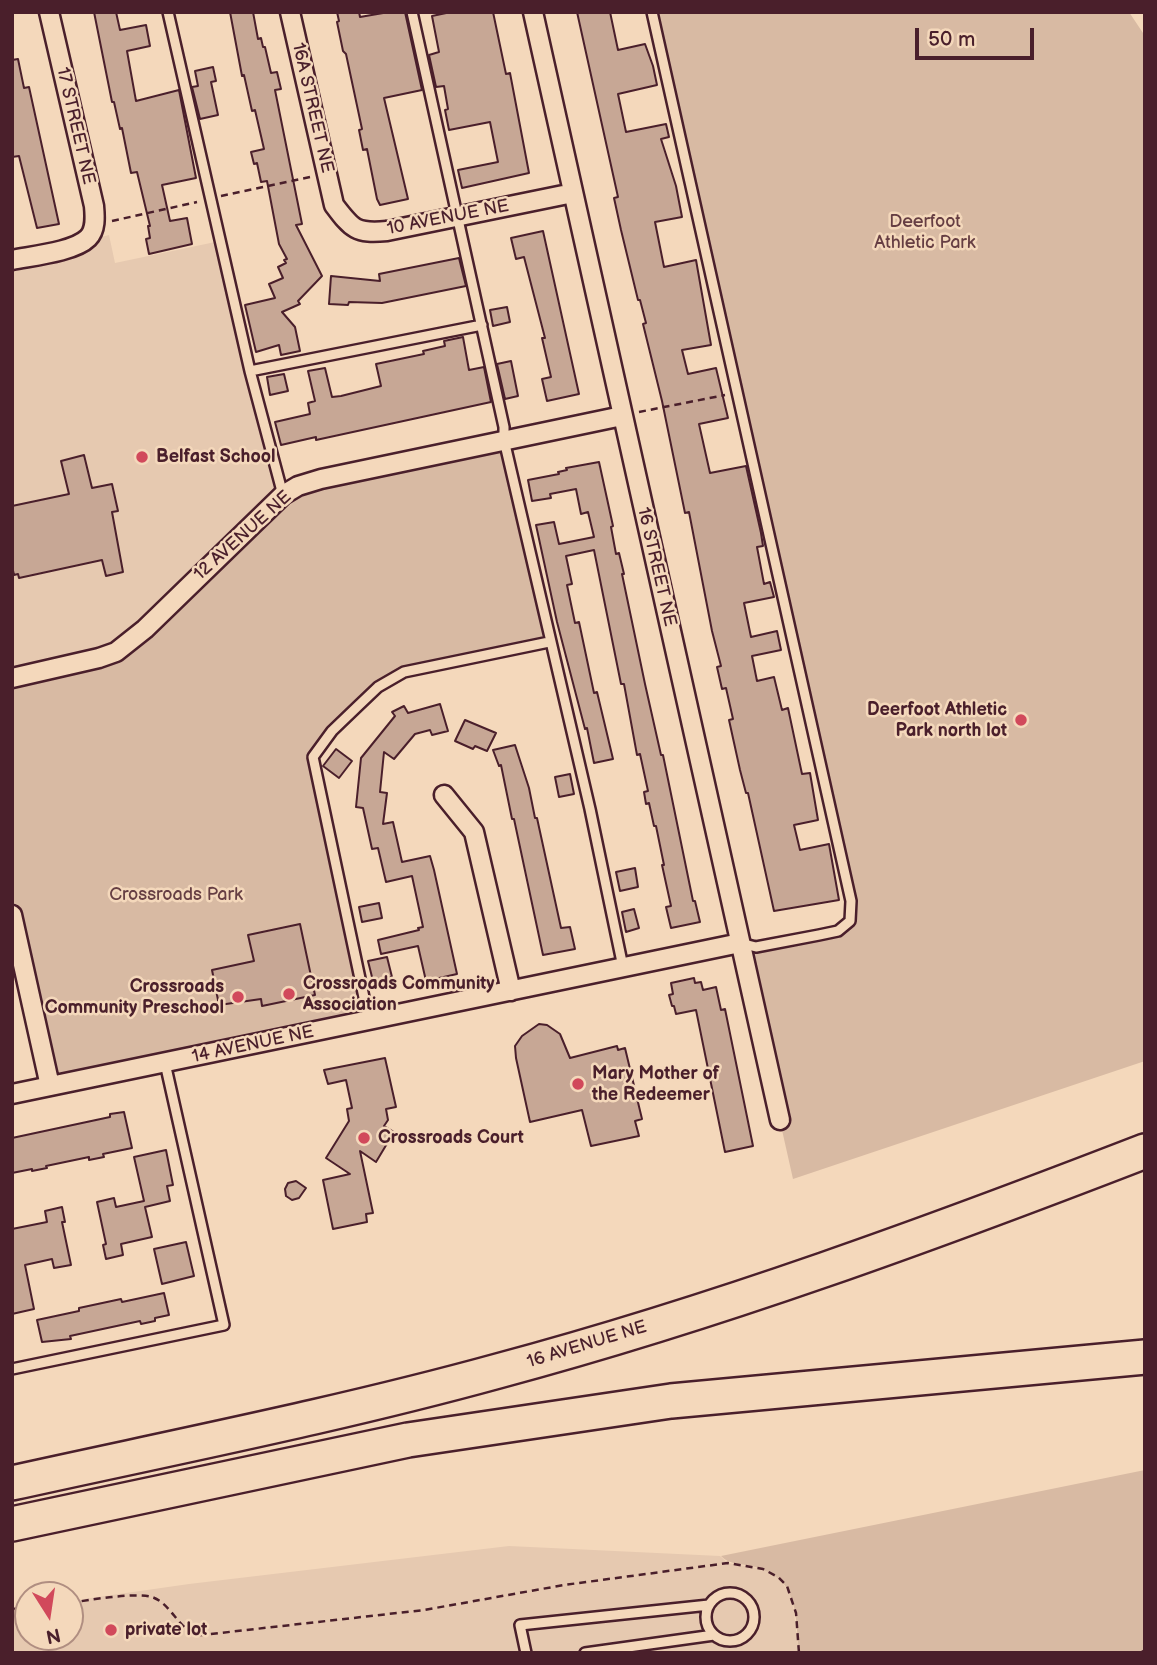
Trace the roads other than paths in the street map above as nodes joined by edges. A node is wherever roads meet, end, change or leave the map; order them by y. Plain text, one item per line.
1 (49, 12) edge
2 (168, 12) edge
3 (290, 12) edge
4 (412, 12) edge
5 (533, 12) edge
6 (652, 12) edge
7 (573, 192) junction
8 (334, 205) joint
9 (458, 216) junction
10 (12, 260) edge
11 (482, 325) junction
12 (250, 371) junction
13 (622, 416) junction
14 (504, 440) junction
15 (283, 495) junction
16 (549, 642) junction
17 (12, 678) edge
18 (444, 795) dead end
19 (12, 915) edge
20 (740, 943) junction
21 (623, 967) junction
22 (511, 991) junction
23 (369, 1021) junction
24 (165, 1063) junction
25 (50, 1086) junction
26 (12, 1094) edge
27 (780, 1121) dead end
28 (1145, 1130) edge
29 (1145, 1151) edge
30 (1081, 1176) junction
31 (1145, 1357) edge
32 (12, 1369) edge
33 (12, 1483) edge
34 (12, 1524) edge
35 (709, 1605) junction
36 (714, 1635) junction
37 (526, 1653) edge
38 (585, 1653) edge

1 - 10 street, 17 STREET NE
2 - 12 lane
3 - 8 street, 16A STREET NE
4 - 9 lane
5 - 7 street, 16 STREET NE
6 - 20 lane
7 - 9 street, 10 AVENUE NE
7 - 13 street, 16 STREET NE
8 - 9 street, 10 AVENUE NE
9 - 11 lane
11 - 12 lane
11 - 14 lane
12 - 15 lane
13 - 14 street, 12 AVENUE NE
13 - 20 street, 16 STREET NE
14 - 15 street, 12 AVENUE NE
14 - 16 lane
15 - 17 street, 12 AVENUE NE
16 - 21 lane
16 - 23 lane
18 - 22 street
19 - 25 street
20 - 21 street, 14 AVENUE NE
20 - 27 street, 16 STREET NE
21 - 22 street, 14 AVENUE NE
22 - 23 street, 14 AVENUE NE
23 - 24 street, 14 AVENUE NE
24 - 25 street, 14 AVENUE NE
24 - 32 lane
25 - 26 street, 14 AVENUE NE
28 - 30 highway
29 - 30 highway, 16 AVENUE NE
30 - 33 highway, 16 AVENUE NE
31 - 34 highway
35 - 36 lane
35 - 36 lane
35 - 37 lane
36 - 38 lane

